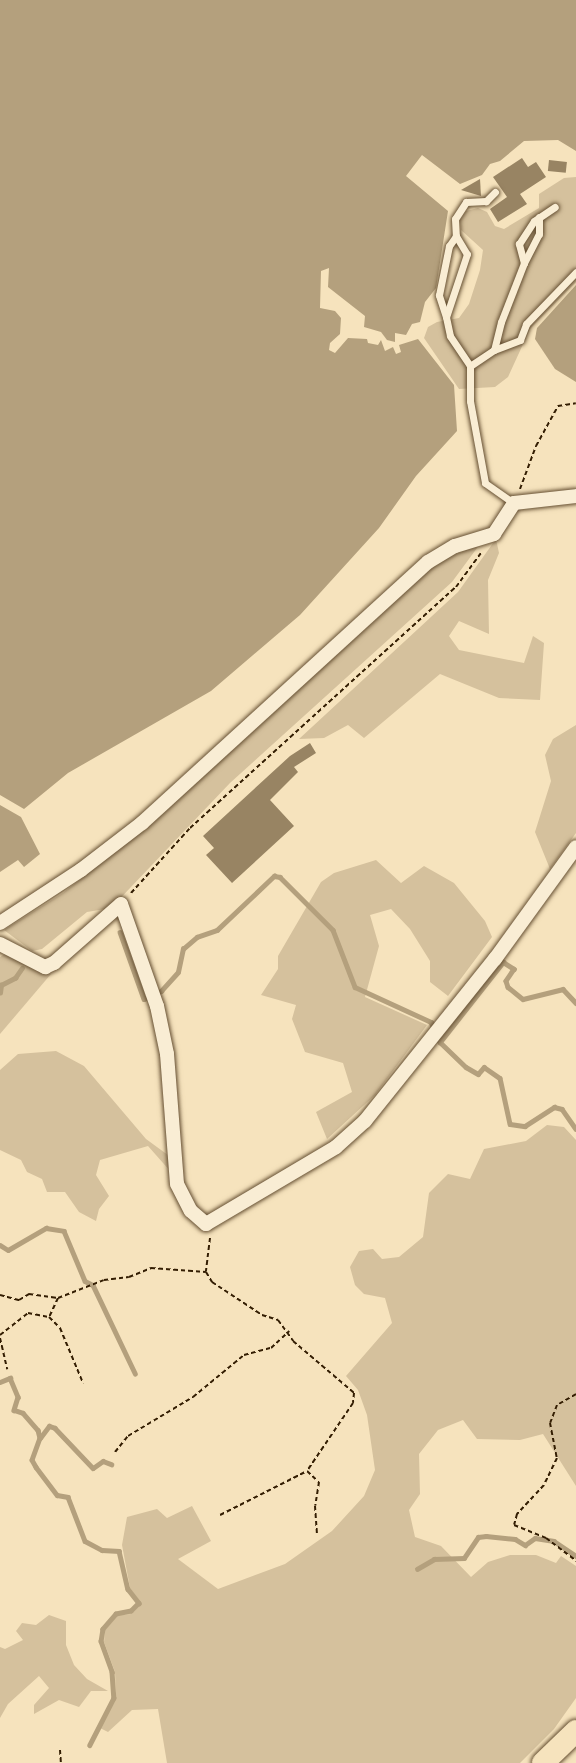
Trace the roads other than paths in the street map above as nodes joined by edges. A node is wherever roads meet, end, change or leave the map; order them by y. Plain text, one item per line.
1 (495, 192) dead end
2 (555, 207) dead end
3 (539, 217) junction
4 (456, 236) junction
5 (524, 263) junction
6 (576, 272) edge
7 (446, 318) junction
8 (494, 350) junction
9 (470, 366) junction
10 (576, 496) edge
11 (514, 503) junction
12 (576, 847) edge
13 (0, 923) edge
14 (0, 944) edge
15 (576, 1731) edge
16 (543, 1763) edge

1 - 4 lane
2 - 3 lane
3 - 5 lane
3 - 5 lane
4 - 7 lane
4 - 7 lane
5 - 8 lane
6 - 8 lane
7 - 9 lane
8 - 9 lane
9 - 11 lane
10 - 11 street
11 - 13 street
12 - 14 street
15 - 16 highway

